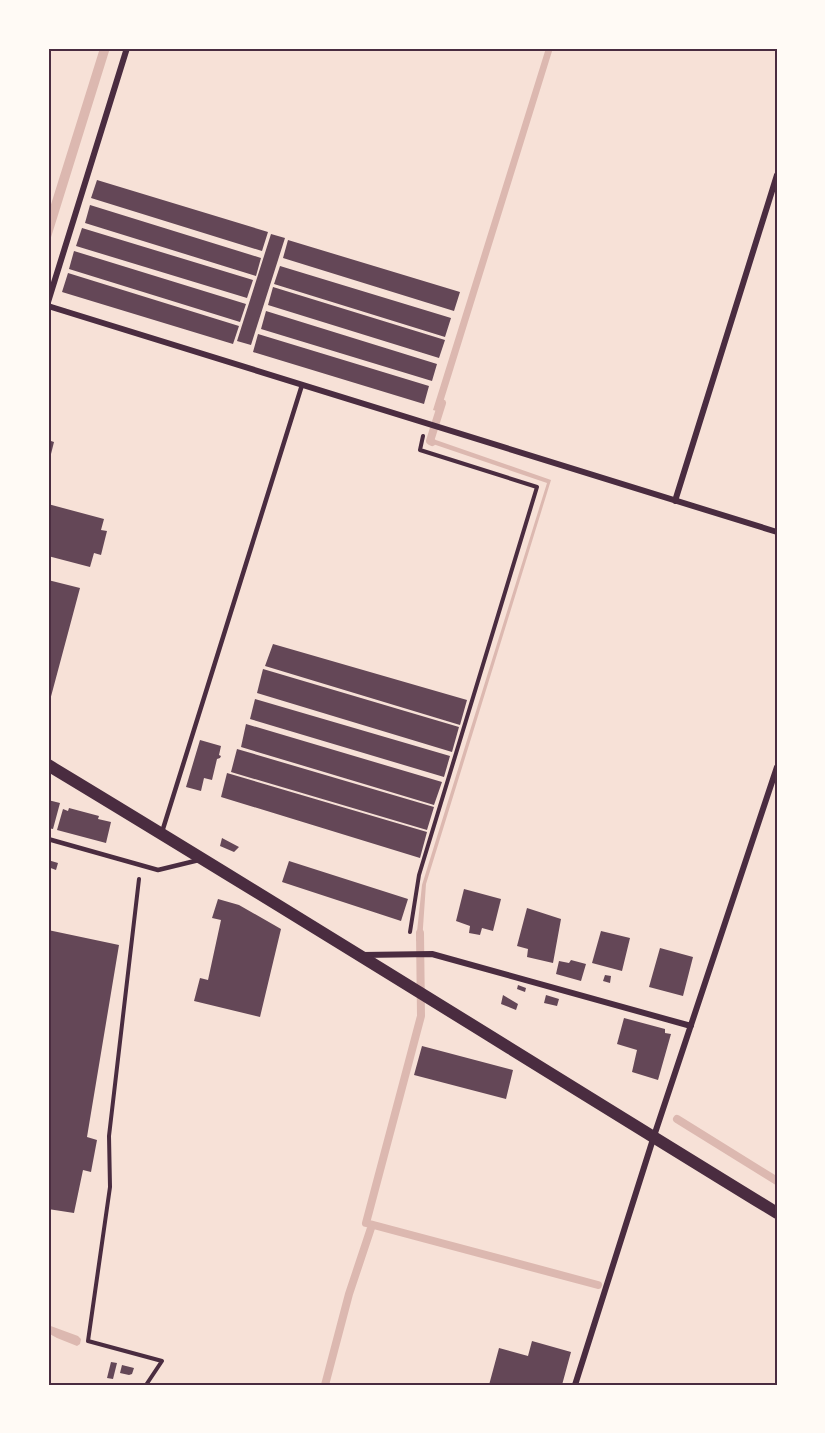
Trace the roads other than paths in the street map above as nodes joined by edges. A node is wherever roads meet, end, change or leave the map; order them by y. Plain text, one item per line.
1 (127, 48) edge
2 (777, 175) edge
3 (48, 304) edge
4 (302, 385) junction
5 (675, 501) junction
6 (777, 532) edge
7 (48, 765) edge
8 (777, 767) edge
9 (162, 834) junction
10 (48, 839) edge
11 (204, 859) junction
12 (357, 955) junction
13 (691, 1026) junction
14 (654, 1136) junction
15 (777, 1213) edge
16 (575, 1385) edge

1 - 3 street
2 - 5 street
3 - 4 street
4 - 5 street
4 - 9 lane
5 - 6 street
7 - 9 main road
8 - 13 street
9 - 11 main road
10 - 11 lane
11 - 12 main road
12 - 13 street
12 - 14 main road
13 - 14 street
14 - 15 main road
14 - 16 street

